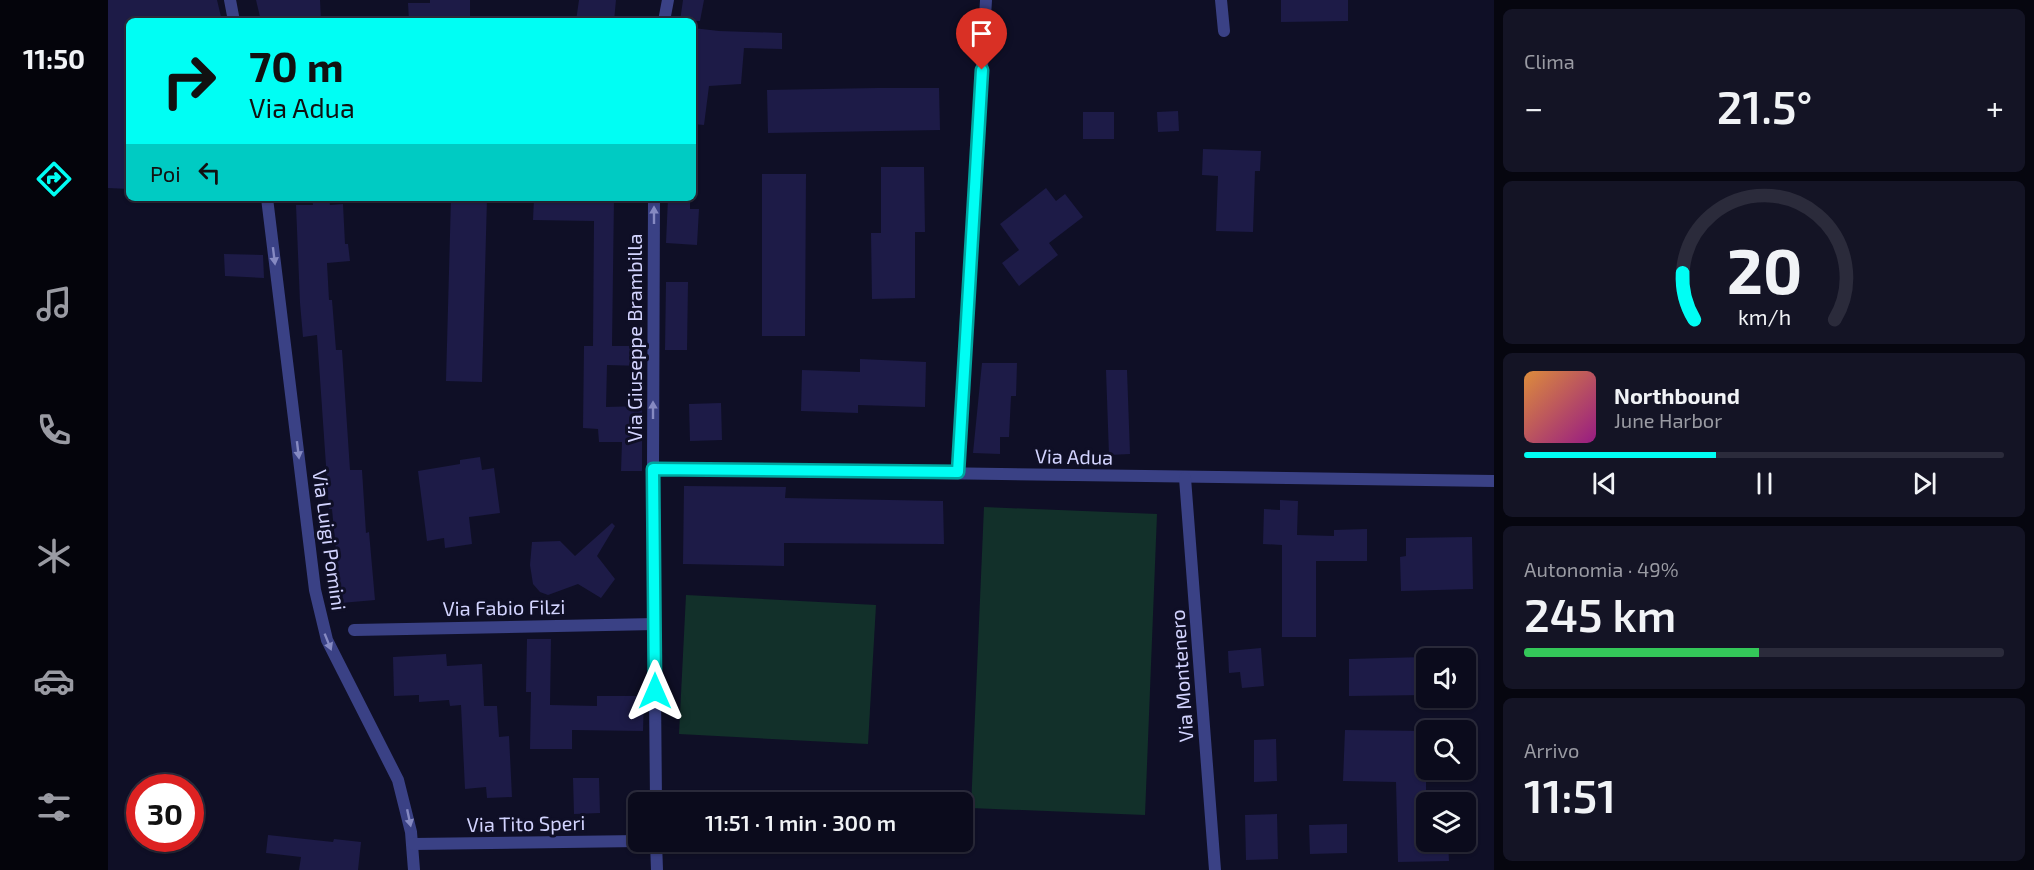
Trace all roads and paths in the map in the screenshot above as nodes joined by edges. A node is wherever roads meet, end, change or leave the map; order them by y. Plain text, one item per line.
1 (230, 0) edge
2 (668, 0) edge
3 (986, 0) edge
4 (1221, 0) edge
5 (233, 18) edge
6 (665, 18) edge
7 (1224, 31) dead end
8 (267, 201) edge
9 (654, 201) edge
10 (653, 469) junction
11 (958, 472) junction
12 (1185, 478) junction
13 (1494, 481) edge
14 (655, 624) junction
15 (354, 630) dead end
16 (656, 792) edge
17 (628, 841) edge
18 (413, 844) junction
19 (656, 852) edge
20 (414, 870) edge
21 (657, 870) edge
22 (1215, 870) edge

1 - 5 street
2 - 6 street
3 - 11 street
4 - 7 street
8 -> 18 street, Via Luigi Pomini
10 -> 9 street, Via Giuseppe Brambilla
10 - 11 street, Via Adua
10 - 14 street, Via Giuseppe Brambilla
11 - 12 street, Via Adua
12 - 13 street, Via Adua
12 - 22 street, Via Montenero
14 - 15 street, Via Fabio Filzi
14 - 16 street, Via Giuseppe Brambilla
17 - 18 street, Via Tito Speri
18 - 20 street, Via Luigi Pomini
19 - 21 street

